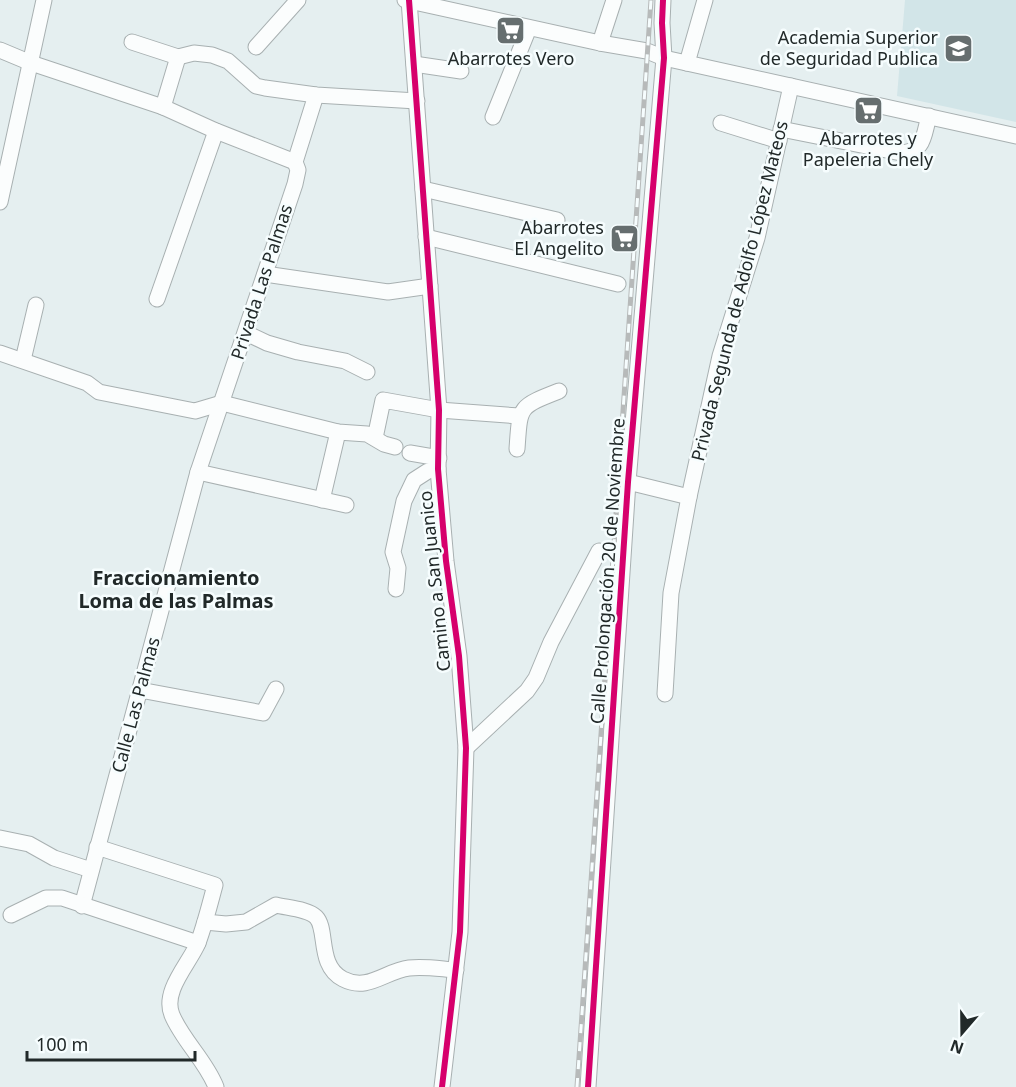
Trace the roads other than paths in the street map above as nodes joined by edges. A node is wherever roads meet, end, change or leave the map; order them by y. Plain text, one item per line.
1 (44, 0) edge
2 (298, 0) edge
3 (408, 0) edge
4 (478, 0) edge
5 (614, 0) edge
6 (663, 0) edge
7 (705, 0) edge
8 (475, 16) junction
9 (529, 28) junction
10 (132, 42) dead end
11 (600, 43) junction
12 (256, 47) dead end
13 (0, 50) edge
14 (178, 57) junction
15 (664, 58) junction
16 (31, 63) junction
17 (687, 63) junction
18 (414, 64) junction
19 (461, 71) dead end
20 (791, 86) junction
21 (316, 95) junction
22 (417, 101) junction
23 (163, 107) junction
24 (929, 116) junction
25 (492, 117) dead end
26 (721, 123) dead end
27 (216, 131) junction
28 (780, 135) junction
29 (1016, 136) edge
30 (295, 162) junction
31 (423, 189) junction
32 (0, 202) edge
33 (557, 220) dead end
34 (426, 237) junction
35 (265, 274) junction
36 (618, 284) dead end
37 (430, 286) junction
38 (158, 298) dead end
39 (36, 305) dead end
40 (246, 333) junction
41 (0, 354) edge
42 (23, 360) junction
43 (367, 372) dead end
44 (559, 391) dead end
45 (222, 403) junction
46 (439, 410) junction
47 (519, 416) junction
48 (338, 432) junction
49 (375, 438) junction
50 (395, 447) dead end
51 (517, 449) dead end
52 (410, 453) dead end
53 (438, 464) junction
54 (198, 472) junction
55 (628, 482) junction
56 (690, 496) junction
57 (322, 500) junction
58 (346, 505) dead end
59 (599, 551) dead end
60 (396, 589) dead end
61 (276, 689) dead end
62 (140, 690) junction
63 (665, 694) dead end
64 (466, 748) junction
65 (0, 837) edge
66 (97, 847) junction
67 (91, 870) junction
68 (82, 906) junction
69 (11, 915) dead end
70 (205, 922) junction
71 (198, 943) junction
72 (456, 970) junction
73 (216, 1087) edge
74 (442, 1087) edge
75 (588, 1087) edge

1 - 16 street
2 - 12 street
3 - 8 street
3 - 18 street, Camino a San Juanico
4 - 8 street
5 - 11 street
6 - 15 street, Calle Prolongación 20 de Noviembre
7 - 17 street
8 - 9 street
9 - 11 street
9 - 25 street
10 - 14 street
11 - 15 street
13 - 16 street
14 - 21 street
14 - 23 street
15 - 17 street
15 - 55 street, Calle Prolongación 20 de Noviembre
16 - 23 street
16 - 32 street
17 - 20 street
18 - 19 street
18 - 22 street, Camino a San Juanico
20 - 24 street
20 - 28 street, Privada Segunda de Adolfo López Mateos
21 - 22 street
21 - 30 street, Privada Las Palmas
22 - 31 street, Camino a San Juanico
23 - 27 street
24 - 28 street
24 - 29 street
26 - 28 street
27 - 30 street
27 - 38 street
28 - 56 street, Privada Segunda de Adolfo López Mateos
30 - 35 street, Privada Las Palmas
31 - 33 street
31 - 34 street, Camino a San Juanico
34 - 36 street
34 - 37 street, Camino a San Juanico
35 - 37 street
35 - 40 street, Privada Las Palmas
37 - 46 street, Camino a San Juanico
39 - 42 street
40 - 43 street
40 - 45 street, Privada Las Palmas
41 - 42 street
42 - 45 street
44 - 47 street
45 - 48 street
45 - 54 street, Calle Las Palmas
46 - 47 street
46 - 49 street
46 - 53 street, Camino a San Juanico
47 - 51 street
48 - 49 street
48 - 57 street
49 - 50 street
52 - 53 street
53 - 60 street
53 - 64 street, Camino a San Juanico
54 - 57 street
54 - 62 street, Calle Las Palmas
55 - 56 street
55 - 75 street, Calle Prolongación 20 de Noviembre
56 - 63 street, Privada Segunda de Adolfo López Mateos
57 - 58 street
59 - 64 street
61 - 62 street
62 - 66 street, Calle Las Palmas
64 - 72 street, Camino a San Juanico
65 - 67 street
66 - 67 street, Calle Las Palmas
66 - 70 street
67 - 68 street, Calle Las Palmas
68 - 69 street
68 - 71 street
70 - 71 street
70 - 72 street
71 - 73 street
72 - 74 street, Camino a San Juanico

